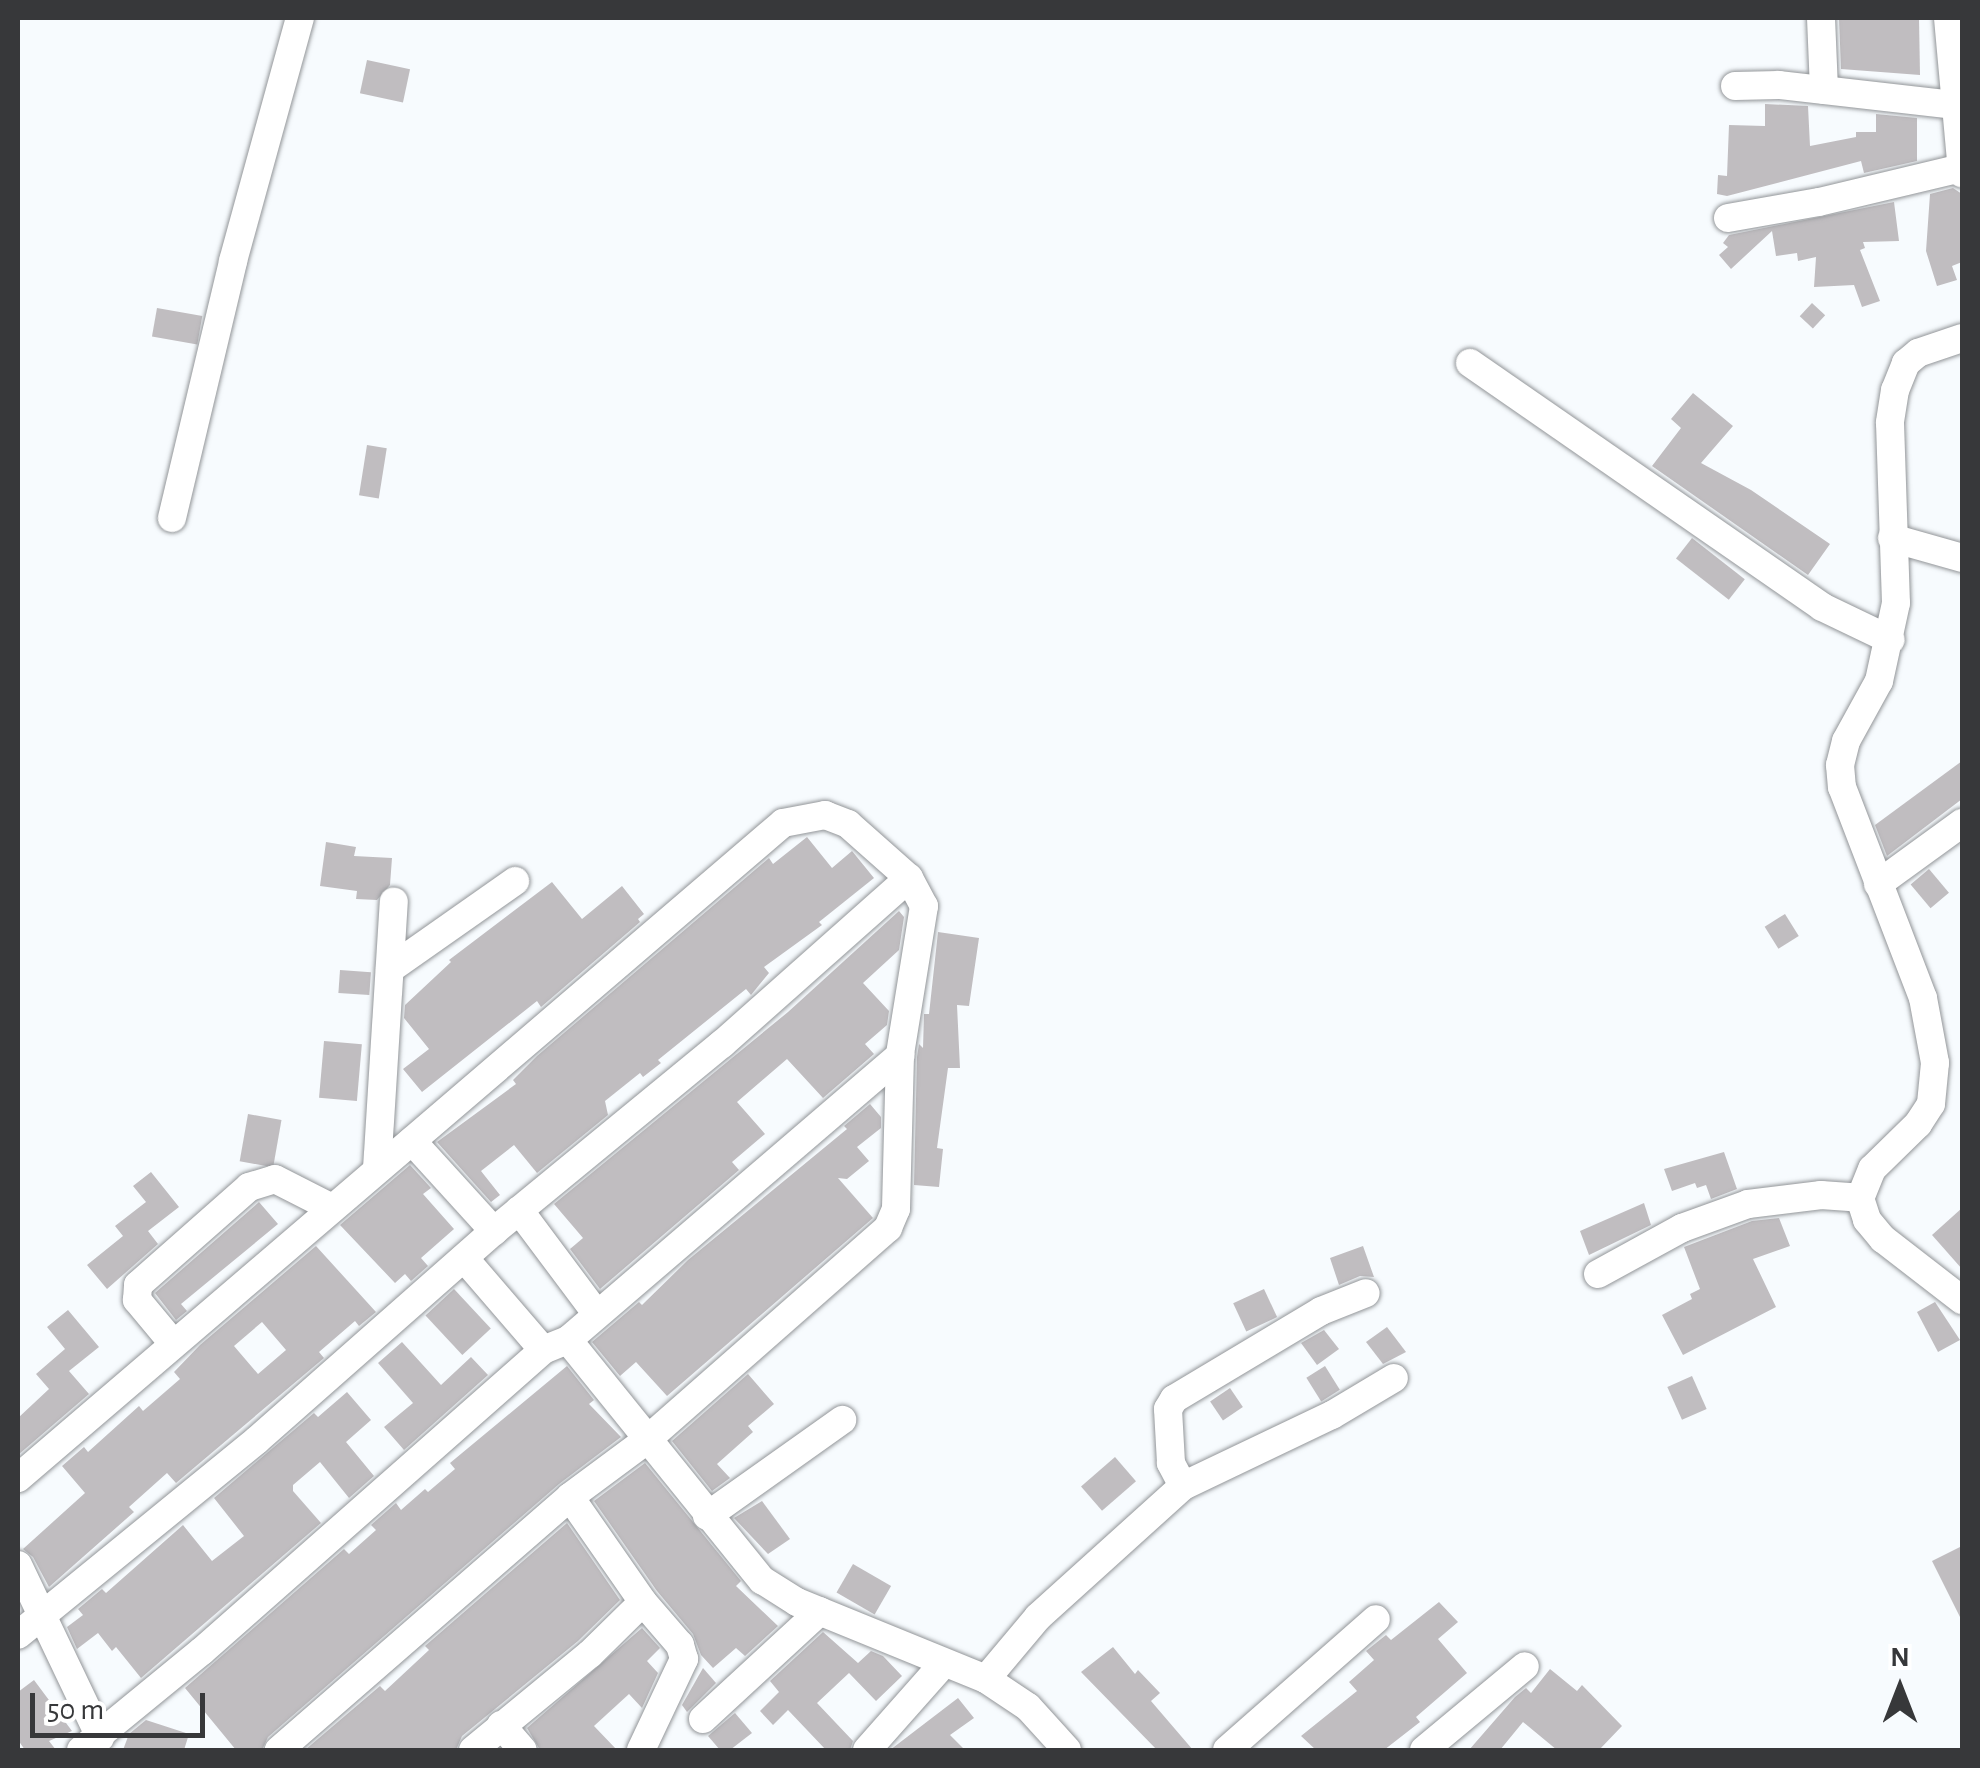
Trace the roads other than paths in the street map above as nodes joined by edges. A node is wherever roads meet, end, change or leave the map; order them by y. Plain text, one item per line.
1 (300, 18) edge
2 (1822, 18) edge
3 (1948, 18) edge
4 (1735, 86) dead end
5 (1824, 90) junction
6 (1954, 105) junction
7 (1962, 169) edge
8 (1728, 218) dead end
9 (1962, 338) edge
10 (1470, 363) dead end
11 (172, 518) dead end
12 (1892, 538) junction
13 (1962, 558) edge
14 (1891, 640) junction
15 (1962, 822) edge
16 (908, 878) junction
17 (516, 881) dead end
18 (1878, 884) junction
19 (394, 902) dead end
20 (390, 969) junction
21 (900, 1055) junction
22 (412, 1141) junction
23 (377, 1169) junction
24 (1860, 1198) junction
25 (332, 1208) junction
26 (519, 1210) junction
27 (494, 1231) junction
28 (464, 1258) junction
29 (1598, 1274) dead end
30 (1366, 1293) dead end
31 (1962, 1300) edge
32 (596, 1313) junction
33 (172, 1342) junction
34 (556, 1345) junction
35 (1394, 1378) dead end
36 (842, 1420) dead end
37 (648, 1439) junction
38 (18, 1478) edge
39 (1183, 1486) junction
40 (570, 1497) junction
41 (706, 1516) junction
42 (18, 1564) edge
43 (644, 1602) junction
44 (820, 1611) junction
45 (43, 1616) junction
46 (1376, 1618) dead end
47 (18, 1634) edge
48 (943, 1664) junction
49 (1525, 1666) dead end
50 (986, 1679) junction
51 (702, 1720) dead end
52 (501, 1725) junction
53 (90, 1744) edge
54 (1057, 1747) edge
55 (279, 1750) edge
56 (474, 1750) edge
57 (524, 1750) edge
58 (640, 1750) edge
59 (866, 1750) edge
60 (1227, 1750) edge
61 (1424, 1750) edge

1 - 11 street
2 - 5 street
3 - 6 street
4 - 5 street
5 - 6 street
6 - 7 street
7 - 8 street
9 - 12 street
10 - 14 street
12 - 13 street
12 - 14 street
14 - 18 street
15 - 18 street
16 - 21 street
16 - 22 street
16 - 26 street
17 - 20 street
18 - 24 street
19 - 20 street
20 - 23 street
21 - 32 street
21 - 37 street
22 - 23 street
22 - 27 street
23 - 25 street
24 - 29 street
24 - 31 street
25 - 33 street
25 - 33 street
26 - 27 street
26 - 32 street
27 - 28 street
28 - 34 street
28 - 45 street
30 - 39 street
32 - 34 street
33 - 38 street
34 - 37 street
34 - 53 street
35 - 39 street
36 - 41 street
37 - 40 street
37 - 41 street
39 - 50 street
40 - 43 street
40 - 55 street
41 - 44 street
42 - 45 street
43 - 52 street
43 - 58 street
44 - 48 street
44 - 51 street
45 - 47 street
45 - 53 street
46 - 60 street
48 - 50 street
48 - 59 street
49 - 61 street
50 - 54 street
52 - 56 street
52 - 57 street

